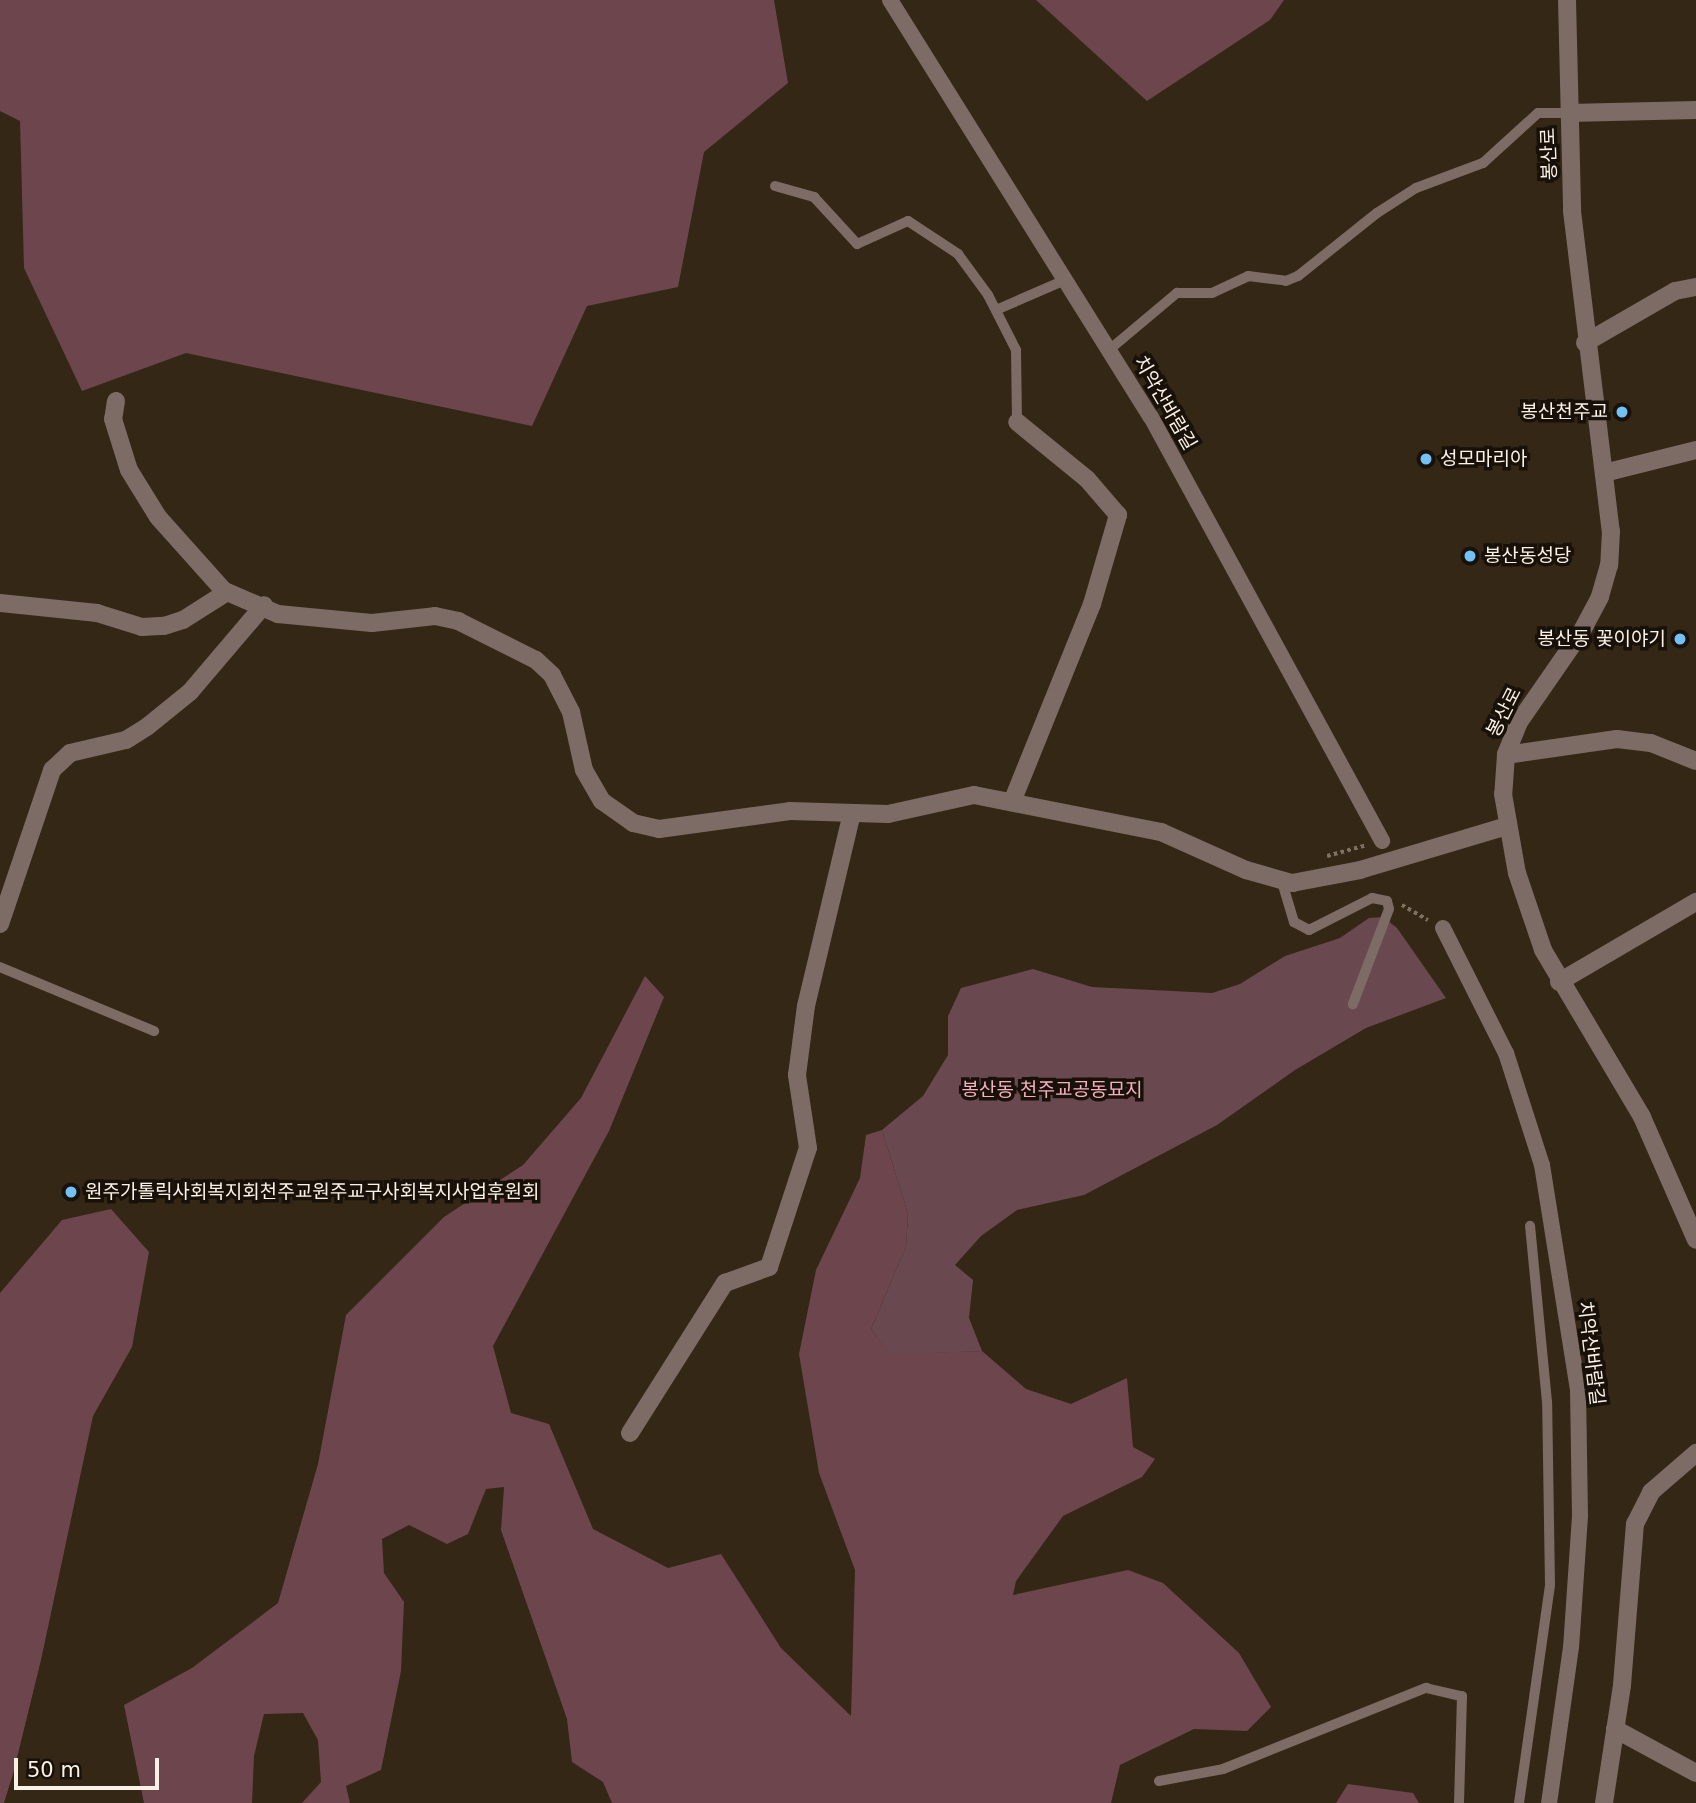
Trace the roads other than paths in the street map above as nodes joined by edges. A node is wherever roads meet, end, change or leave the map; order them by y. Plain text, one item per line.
1 (890, 0) edge
2 (1567, 0) edge
3 (1696, 110) edge
4 (1569, 113) junction
5 (775, 186) dead end
6 (1065, 280) junction
7 (1696, 287) edge
8 (996, 310) junction
9 (1585, 344) junction
10 (1109, 350) junction
11 (116, 401) dead end
12 (1017, 422) joint
13 (1696, 450) edge
14 (1604, 473) junction
15 (225, 592) junction
16 (0, 603) edge
17 (264, 606) junction
18 (1506, 755) junction
19 (1696, 761) edge
20 (1012, 802) junction
21 (852, 813) junction
22 (1507, 826) junction
23 (1382, 841) dead end
24 (1282, 882) junction
25 (1696, 902) edge
26 (0, 924) edge
27 (1443, 928) road end
28 (0, 967) edge
29 (1559, 982) junction
30 (1353, 1004) dead end
31 (154, 1031) dead end
32 (1689, 1207) edge
33 (1530, 1226) dead end
34 (1696, 1240) edge
35 (629, 1433) dead end
36 (1696, 1453) edge
37 (1615, 1729) junction
38 (1696, 1773) edge
39 (1159, 1781) dead end
40 (1459, 1803) edge
41 (1518, 1803) edge
42 (1549, 1803) edge
43 (1604, 1803) edge

1 - 6 street, 치악산바람길
2 - 4 street, 봉산로
3 - 4 street
4 - 9 street, 봉산로
4 - 10 lane
5 - 8 lane
6 - 8 lane
6 - 10 street, 치악산바람길
7 - 9 street
8 - 12 lane
9 - 14 street, 봉산로
10 - 23 street, 치악산바람길
11 - 15 street
12 - 20 street
13 - 14 street
14 - 18 street, 봉산로
15 - 16 street
15 - 17 street
17 - 21 street
17 - 26 street
18 - 19 street
18 - 22 street, 봉산로
20 - 21 street
20 - 24 street
21 - 35 street
22 - 24 street
22 - 29 street, 봉산로
24 - 30 lane
25 - 29 street
27 - 42 street, 치악산바람길
28 - 31 lane
29 - 32 street, 봉산로
32 - 34 street, 봉산로
33 - 41 lane
36 - 37 street
37 - 38 street
37 - 43 street
39 - 40 lane

